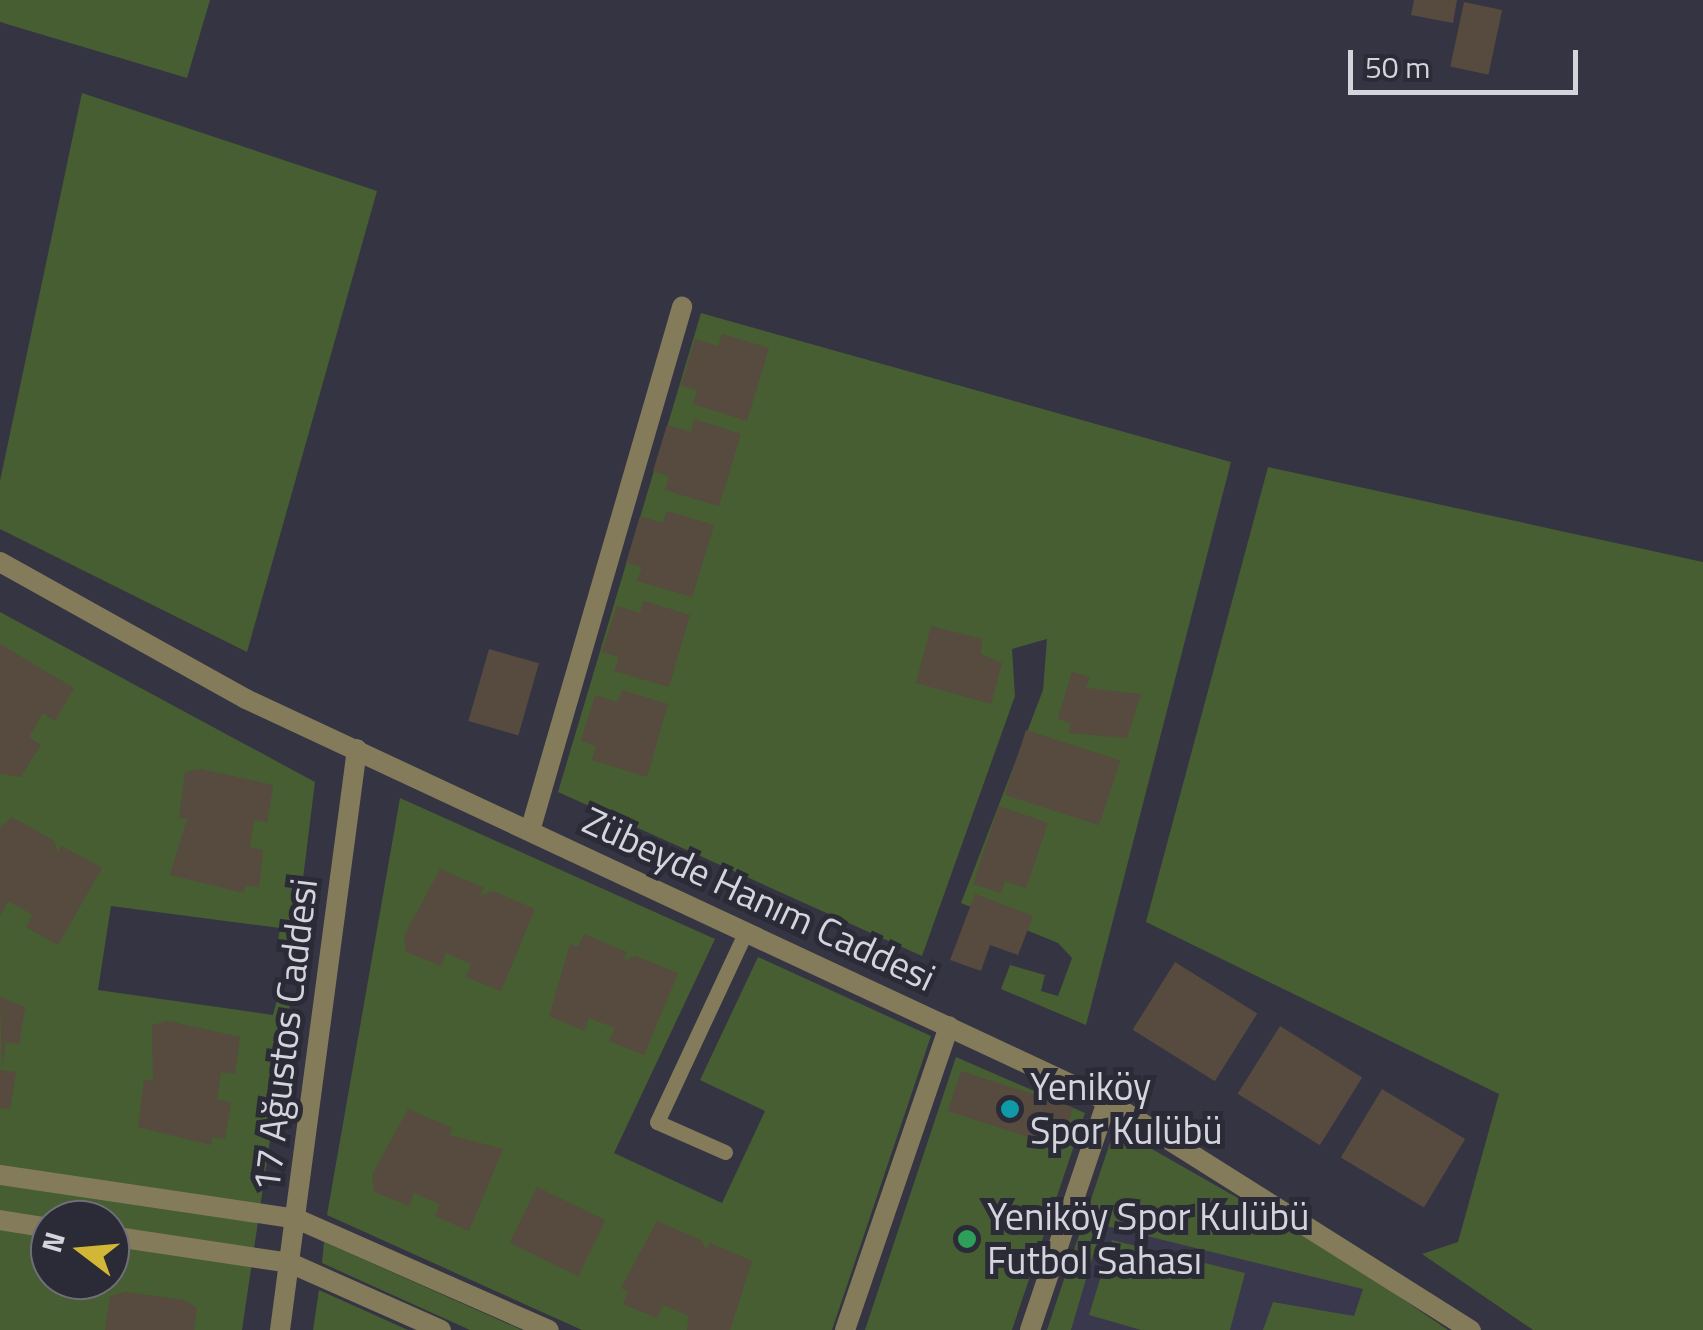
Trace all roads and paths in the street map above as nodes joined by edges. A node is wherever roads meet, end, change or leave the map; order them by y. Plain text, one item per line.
1 (682, 308) dead end
2 (0, 562) edge
3 (357, 749) junction
4 (530, 831) junction
5 (746, 930) junction
6 (948, 1026) junction
7 (1107, 1101) junction
8 (725, 1152) dead end
9 (0, 1176) edge
10 (0, 1220) edge
11 (296, 1220) junction
12 (30, 1225) edge
13 (130, 1239) edge
14 (290, 1263) junction
15 (280, 1330) edge
16 (441, 1330) edge
17 (549, 1330) edge
18 (845, 1330) edge
19 (1030, 1330) edge
20 (1471, 1330) edge

1 - 4 street
2 - 3 street, Zübeyde Hanım Caddesi
3 - 4 street, Zübeyde Hanım Caddesi
3 - 11 street, 17 Ağustos Caddesi
4 - 5 street, Zübeyde Hanım Caddesi
5 - 6 street, Zübeyde Hanım Caddesi
5 - 8 lane
6 - 7 street, Zübeyde Hanım Caddesi
6 - 18 street
7 - 19 street
7 - 20 street, Zübeyde Hanım Caddesi
9 - 11 street
10 - 12 street
11 - 14 street, 17 Ağustos Caddesi
11 - 17 street
13 - 14 street
14 - 15 street, 17 Ağustos Caddesi
14 - 16 street

